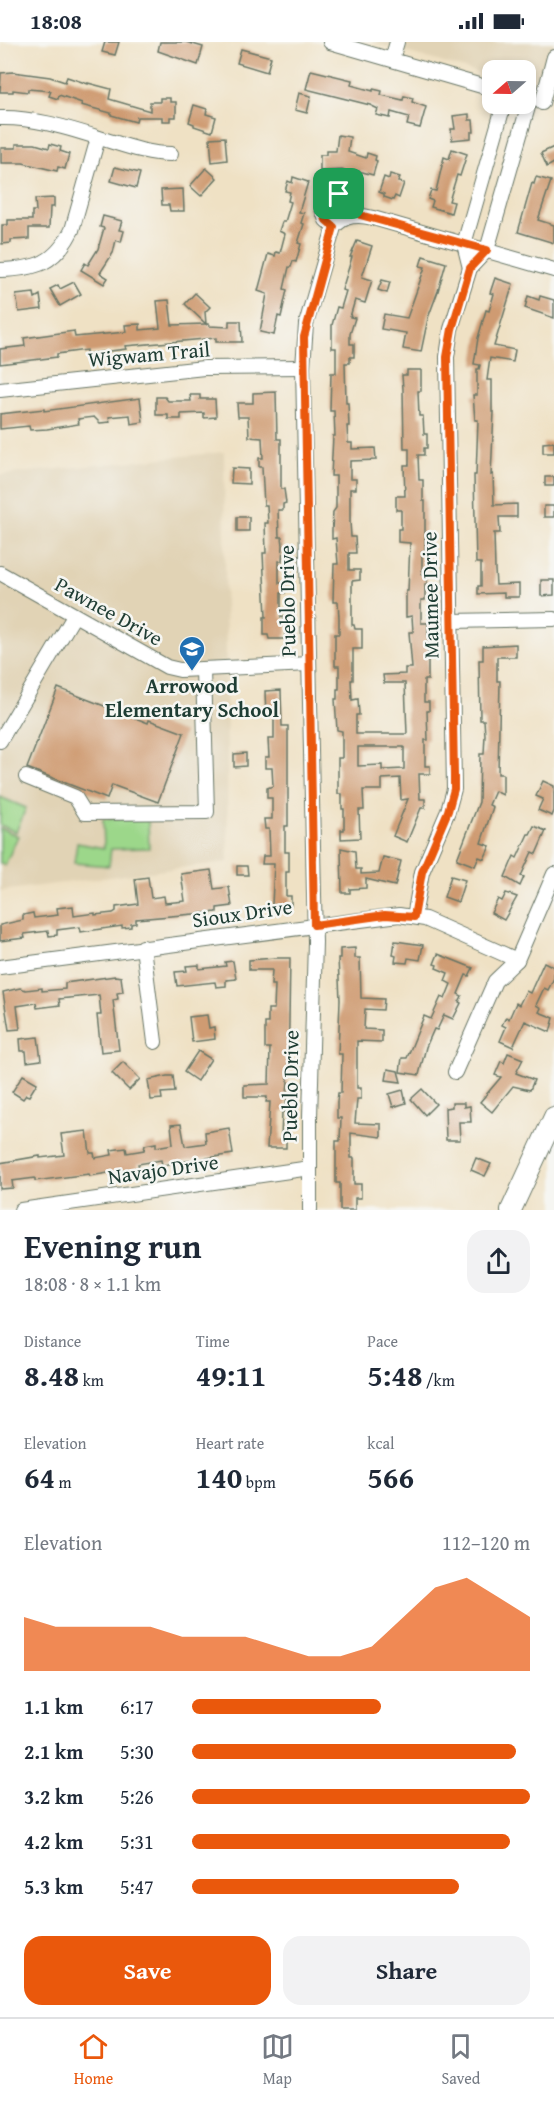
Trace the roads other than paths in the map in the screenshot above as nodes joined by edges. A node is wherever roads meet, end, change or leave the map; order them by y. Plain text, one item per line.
1 (330, 42) edge
2 (397, 42) edge
3 (554, 57) edge
4 (392, 59) junction
5 (482, 86) edge
6 (538, 102) edge
7 (501, 114) edge
8 (0, 118) edge
9 (98, 138) junction
10 (171, 154) dead end
11 (360, 215) junction
12 (334, 227) junction
13 (464, 244) junction
14 (487, 250) junction
15 (470, 268) junction
16 (0, 270) edge
17 (554, 270) edge
18 (303, 367) junction
19 (0, 390) edge
20 (0, 573) edge
21 (74, 616) junction
22 (554, 619) edge
23 (451, 621) junction
24 (309, 664) junction
25 (203, 669) junction
26 (0, 741) edge
27 (26, 777) dead end
28 (554, 874) edge
29 (414, 917) junction
30 (314, 925) junction
31 (143, 947) junction
32 (517, 960) junction
33 (0, 967) edge
34 (155, 1042) dead end
35 (455, 1072) dead end
36 (554, 1117) edge
37 (554, 1130) edge
38 (310, 1168) junction
39 (21, 1210) edge
40 (310, 1210) edge
41 (512, 1210) edge

1 - 4 street
2 - 4 street
3 - 6 street, Maumee Drive
4 - 5 street
6 - 14 street, Maumee Drive
7 - 13 street
8 - 9 street
9 - 10 street
9 - 16 street
11 - 12 street
11 - 12 street
11 - 13 street
12 - 18 street, Pueblo Drive
13 - 14 street
13 - 15 street
14 - 15 street, Maumee Drive
14 - 17 street
15 - 23 street, Maumee Drive
18 - 19 street, Wigwam Trail
18 - 24 street, Pueblo Drive
20 - 21 street, Pawnee Drive
21 - 25 street, Pawnee Drive
21 - 26 street
22 - 23 street
23 - 29 street, Maumee Drive
24 - 25 street, Pawnee Drive
24 - 30 street, Pueblo Drive
25 - 27 street
28 - 32 street
29 - 30 street, Sioux Drive
29 - 32 street, Sioux Drive
30 - 31 street, Sioux Drive
30 - 38 street, Pueblo Drive
31 - 33 street, Sioux Drive
31 - 34 street
32 - 35 street
36 - 41 highway
37 - 41 highway
38 - 39 street, Navajo Drive
38 - 40 street, Pueblo Drive

